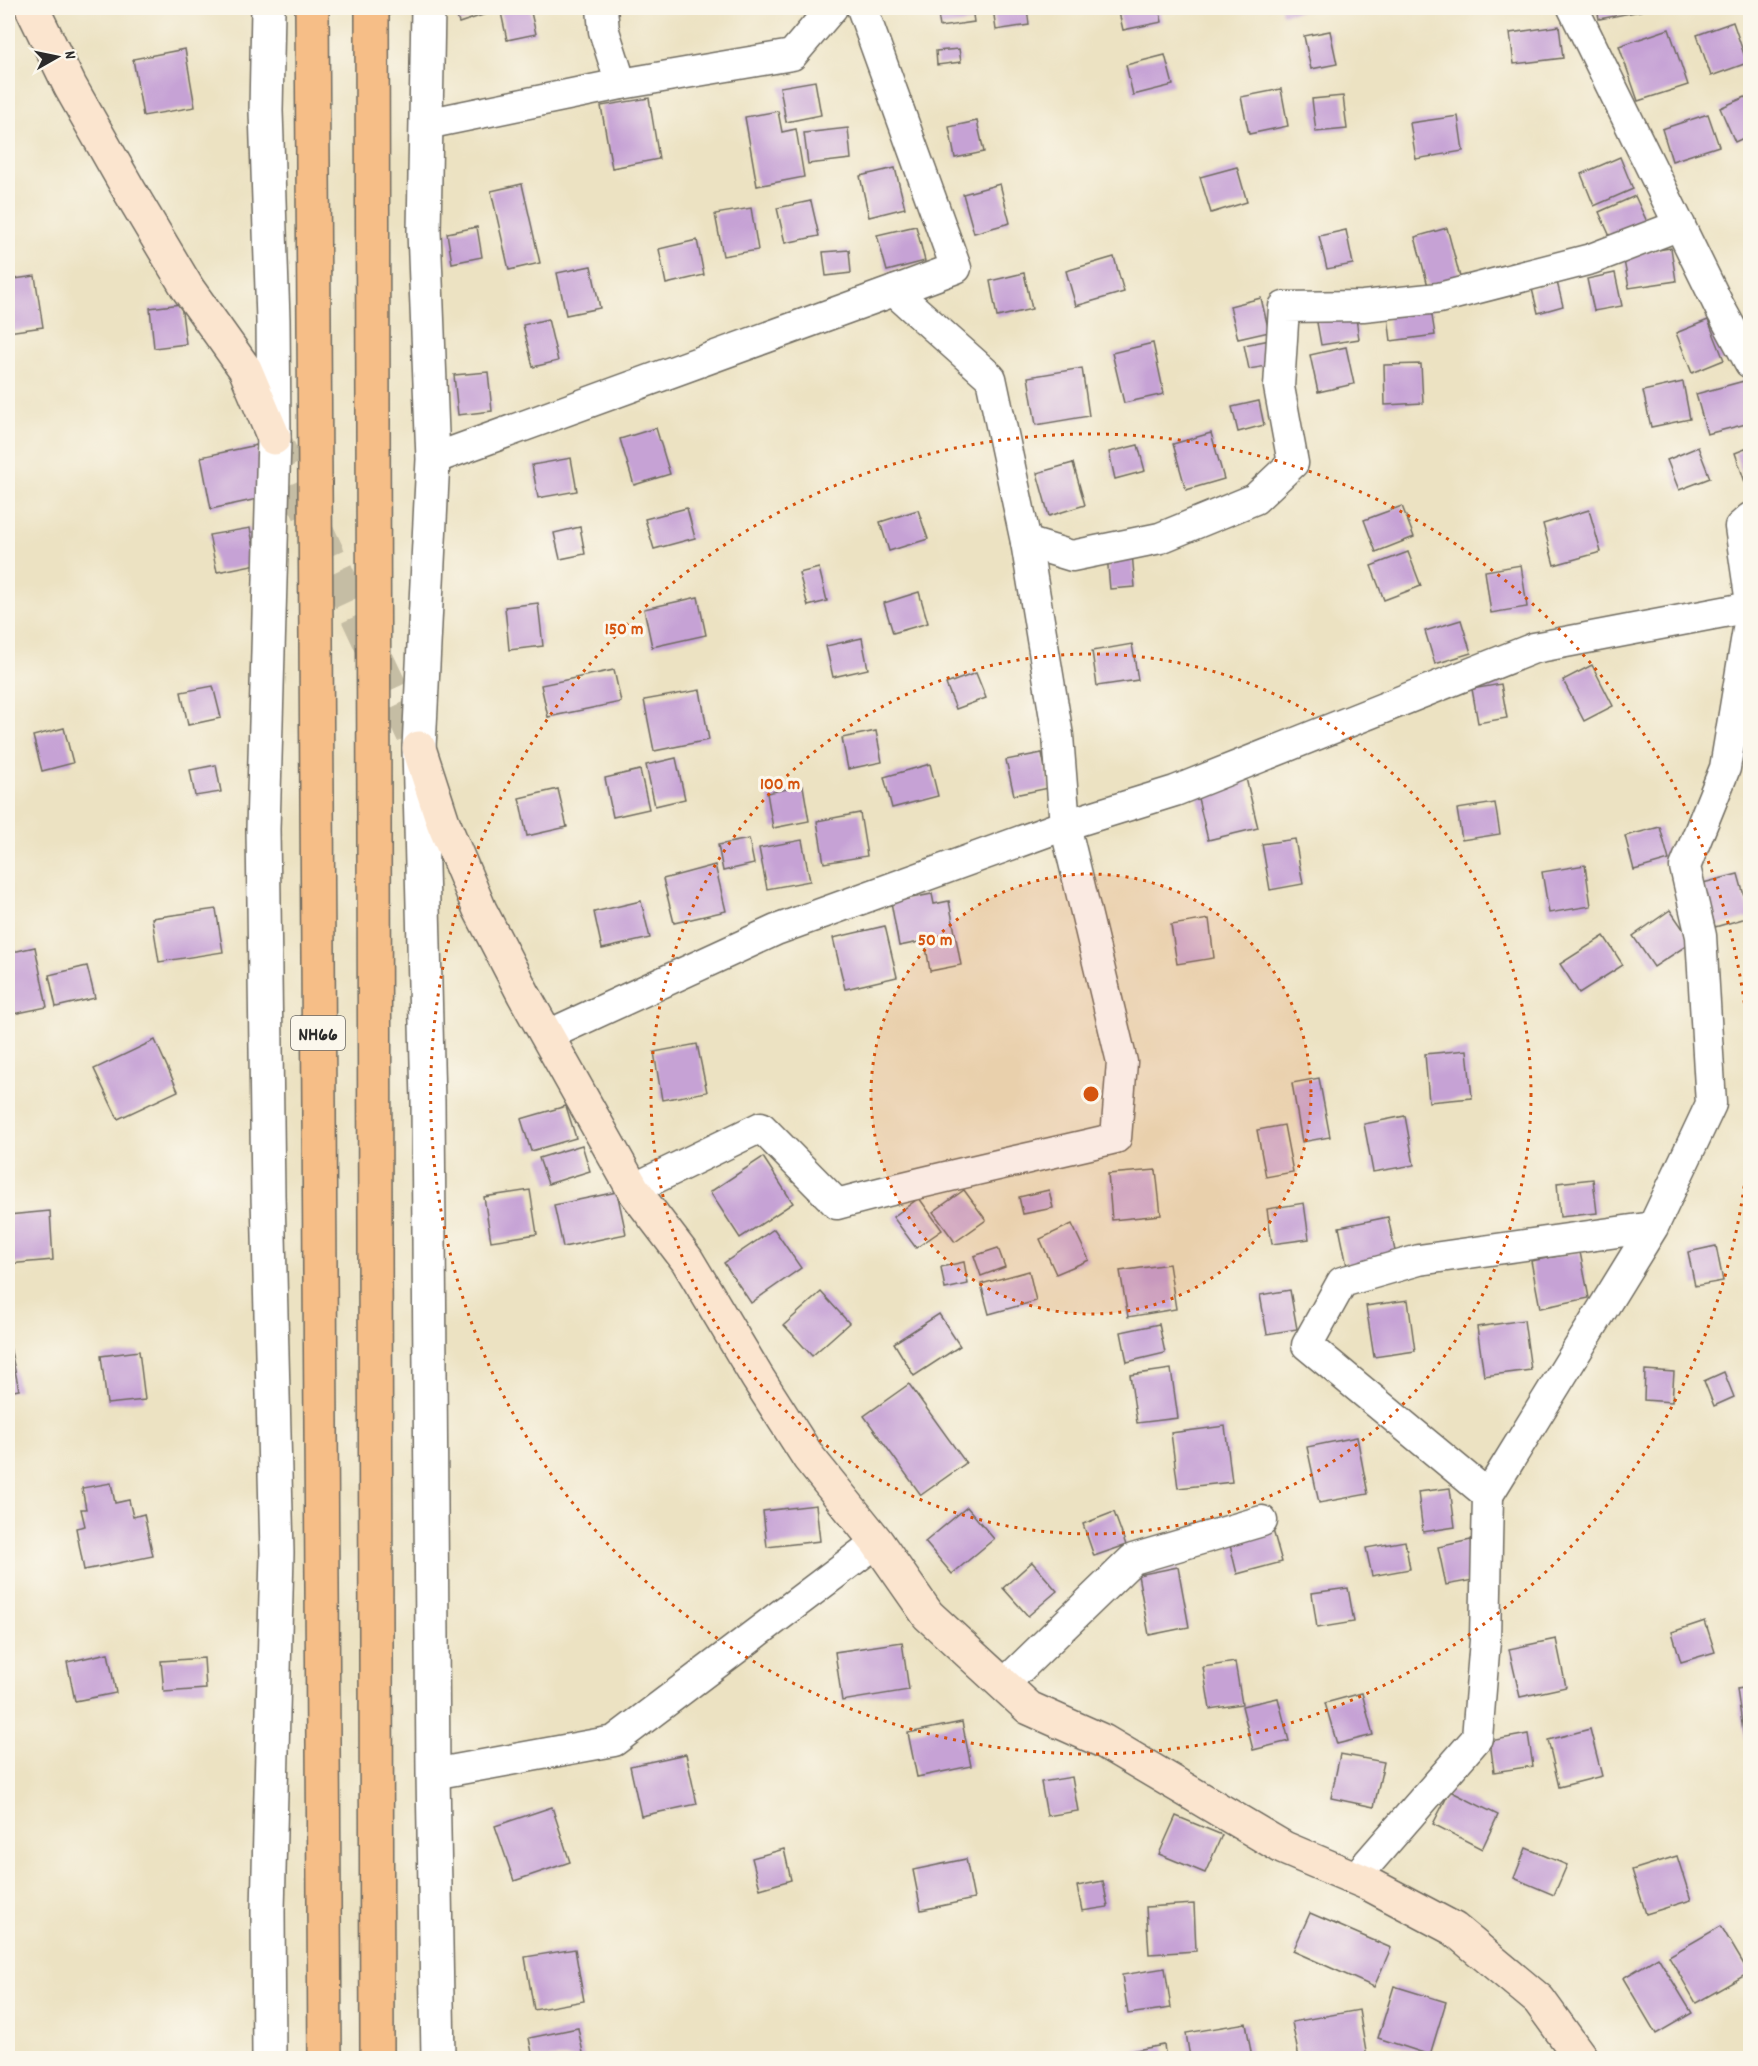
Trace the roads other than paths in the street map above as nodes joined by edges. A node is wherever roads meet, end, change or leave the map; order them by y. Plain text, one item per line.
1 (32, 8) edge
2 (268, 8) edge
3 (312, 8) edge
4 (372, 8) edge
5 (428, 8) edge
6 (602, 8) edge
7 (832, 8) edge
8 (862, 8) edge
9 (1573, 8) edge
10 (621, 84) junction
11 (426, 124) junction
12 (1680, 225) junction
13 (894, 291) junction
14 (1750, 363) edge
15 (274, 438) junction
16 (433, 459) junction
17 (1750, 519) edge
18 (1026, 542) junction
19 (1750, 596) edge
20 (1750, 607) edge
21 (1750, 617) edge
22 (419, 748) junction
23 (1065, 825) junction
24 (546, 1036) junction
25 (633, 1189) junction
26 (1653, 1227) junction
27 (1488, 1495) junction
28 (1262, 1521) dead end
29 (877, 1542) junction
30 (1003, 1684) junction
31 (433, 1774) junction
32 (1354, 1878) junction
33 (269, 2058) edge
34 (325, 2058) edge
35 (377, 2058) edge
36 (438, 2058) edge
37 (1581, 2058) edge

1 - 15 main road
2 - 15 street
3 - 34 highway, NH66
4 - 35 highway, NH66
5 - 11 street
6 - 10 street
7 - 10 street
8 - 13 street
9 - 12 street
10 - 11 street
11 - 16 street
12 - 14 street
12 - 18 street
13 - 16 street
13 - 18 street
15 - 33 street
16 - 22 street
17 - 19 street
18 - 23 street
20 - 23 street
21 - 26 street
22 - 24 main road
22 - 31 street
23 - 24 street
23 - 25 street
24 - 25 main road
25 - 29 main road
26 - 27 street
26 - 27 street
27 - 32 street
28 - 30 street
29 - 30 main road
29 - 31 street
30 - 32 main road
31 - 36 street
32 - 37 main road

